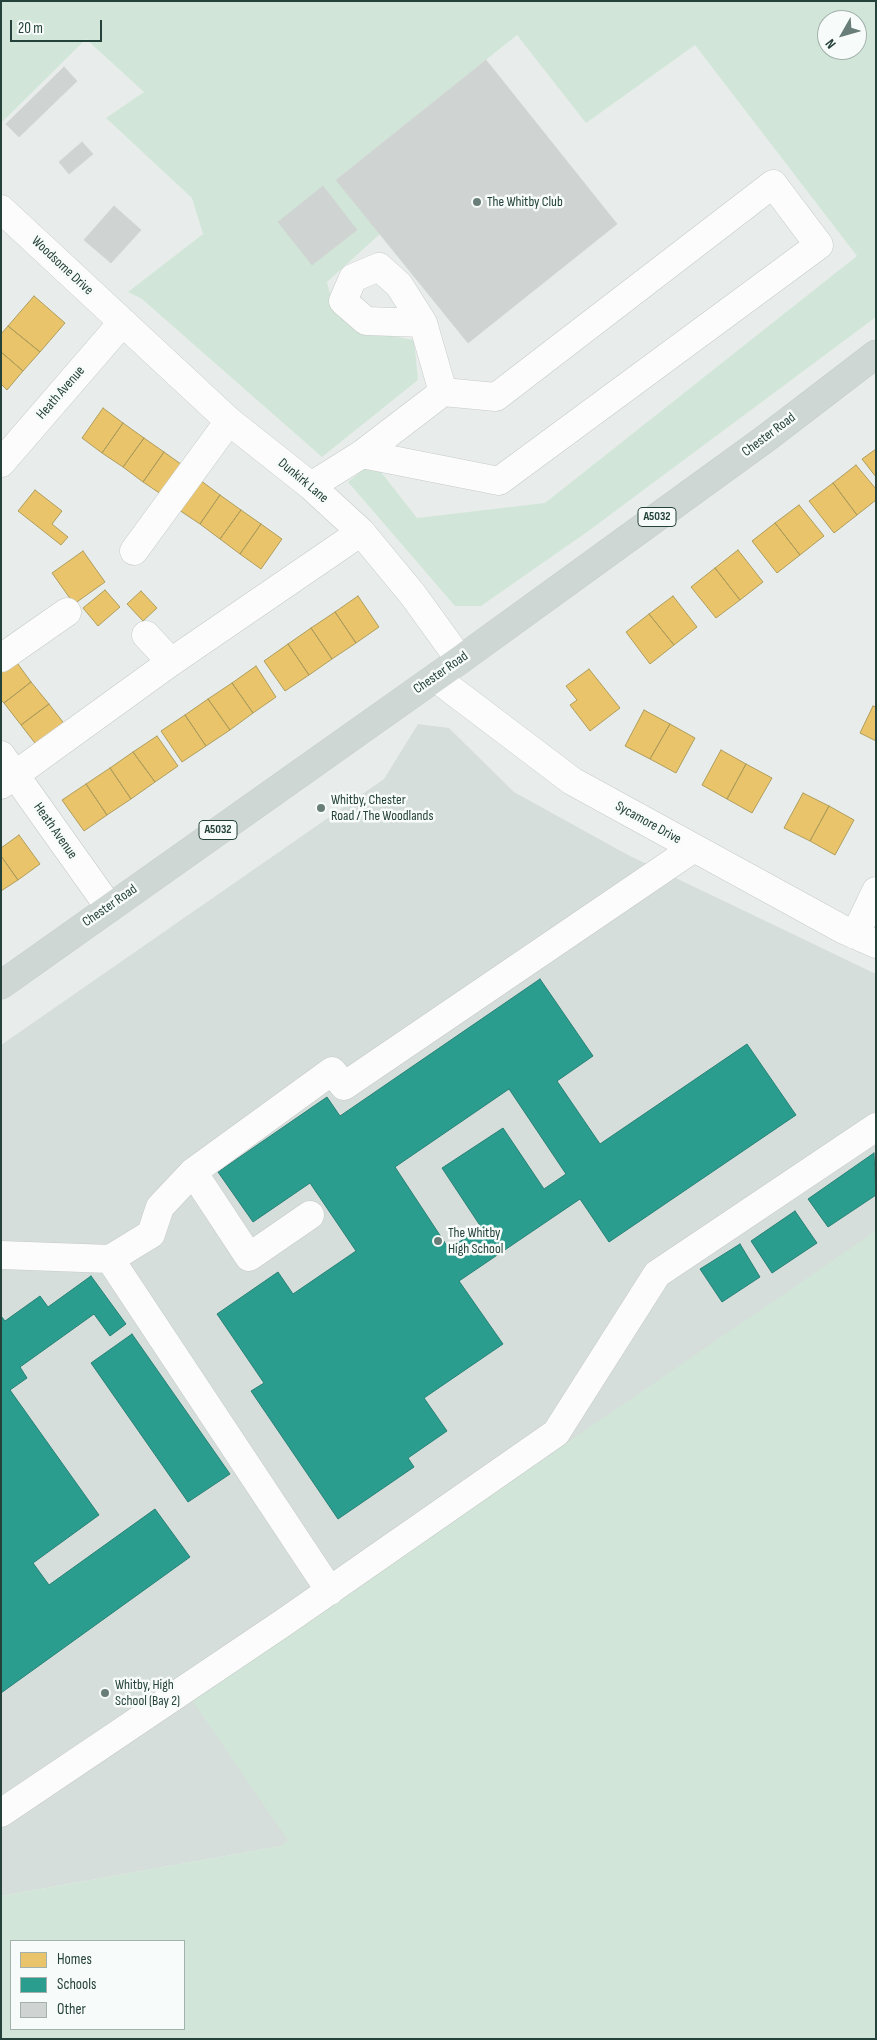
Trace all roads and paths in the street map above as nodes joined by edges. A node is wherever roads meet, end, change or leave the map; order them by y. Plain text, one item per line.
1 (1, 209) edge
2 (122, 323) junction
3 (423, 323) dead end
4 (876, 354) edge
5 (443, 392) junction
6 (229, 421) junction
7 (362, 454) junction
8 (1, 464) edge
9 (311, 486) junction
10 (361, 532) junction
11 (134, 550) dead end
12 (67, 612) dead end
13 (146, 635) dead end
14 (1, 658) edge
15 (460, 660) junction
16 (171, 662) junction
17 (436, 678) junction
18 (6, 772) edge
19 (694, 848) junction
20 (876, 891) edge
21 (108, 907) junction
22 (865, 939) edge
23 (1, 985) edge
24 (876, 1127) edge
25 (193, 1172) junction
26 (310, 1214) dead end
27 (1, 1255) edge
28 (110, 1258) junction
29 (330, 1591) junction
30 (1, 1813) edge

1 - 2 street, Woodsome Drive
2 - 6 street, Dunkirk Lane
2 - 8 street, Heath Avenue
3 - 5 street
4 - 15 main road, Chester Road / A5032
5 - 7 street
5 - 7 street
6 - 9 street, Dunkirk Lane
6 - 11 street
7 - 9 street
9 - 10 street, Dunkirk Lane
10 - 15 street, Dunkirk Lane
10 - 16 street
12 - 14 street
13 - 16 street
15 - 17 main road, Chester Road / A5032
16 - 18 street
17 - 19 street, Sycamore Drive
17 - 21 main road, Chester Road / A5032
18 - 21 street, Heath Avenue
19 - 22 street, Sycamore Drive
19 - 25 street
20 - 22 street
21 - 23 main road, Chester Road / A5032
24 - 29 street
25 - 26 street
25 - 28 street
27 - 28 street
28 - 29 street
29 - 30 street

